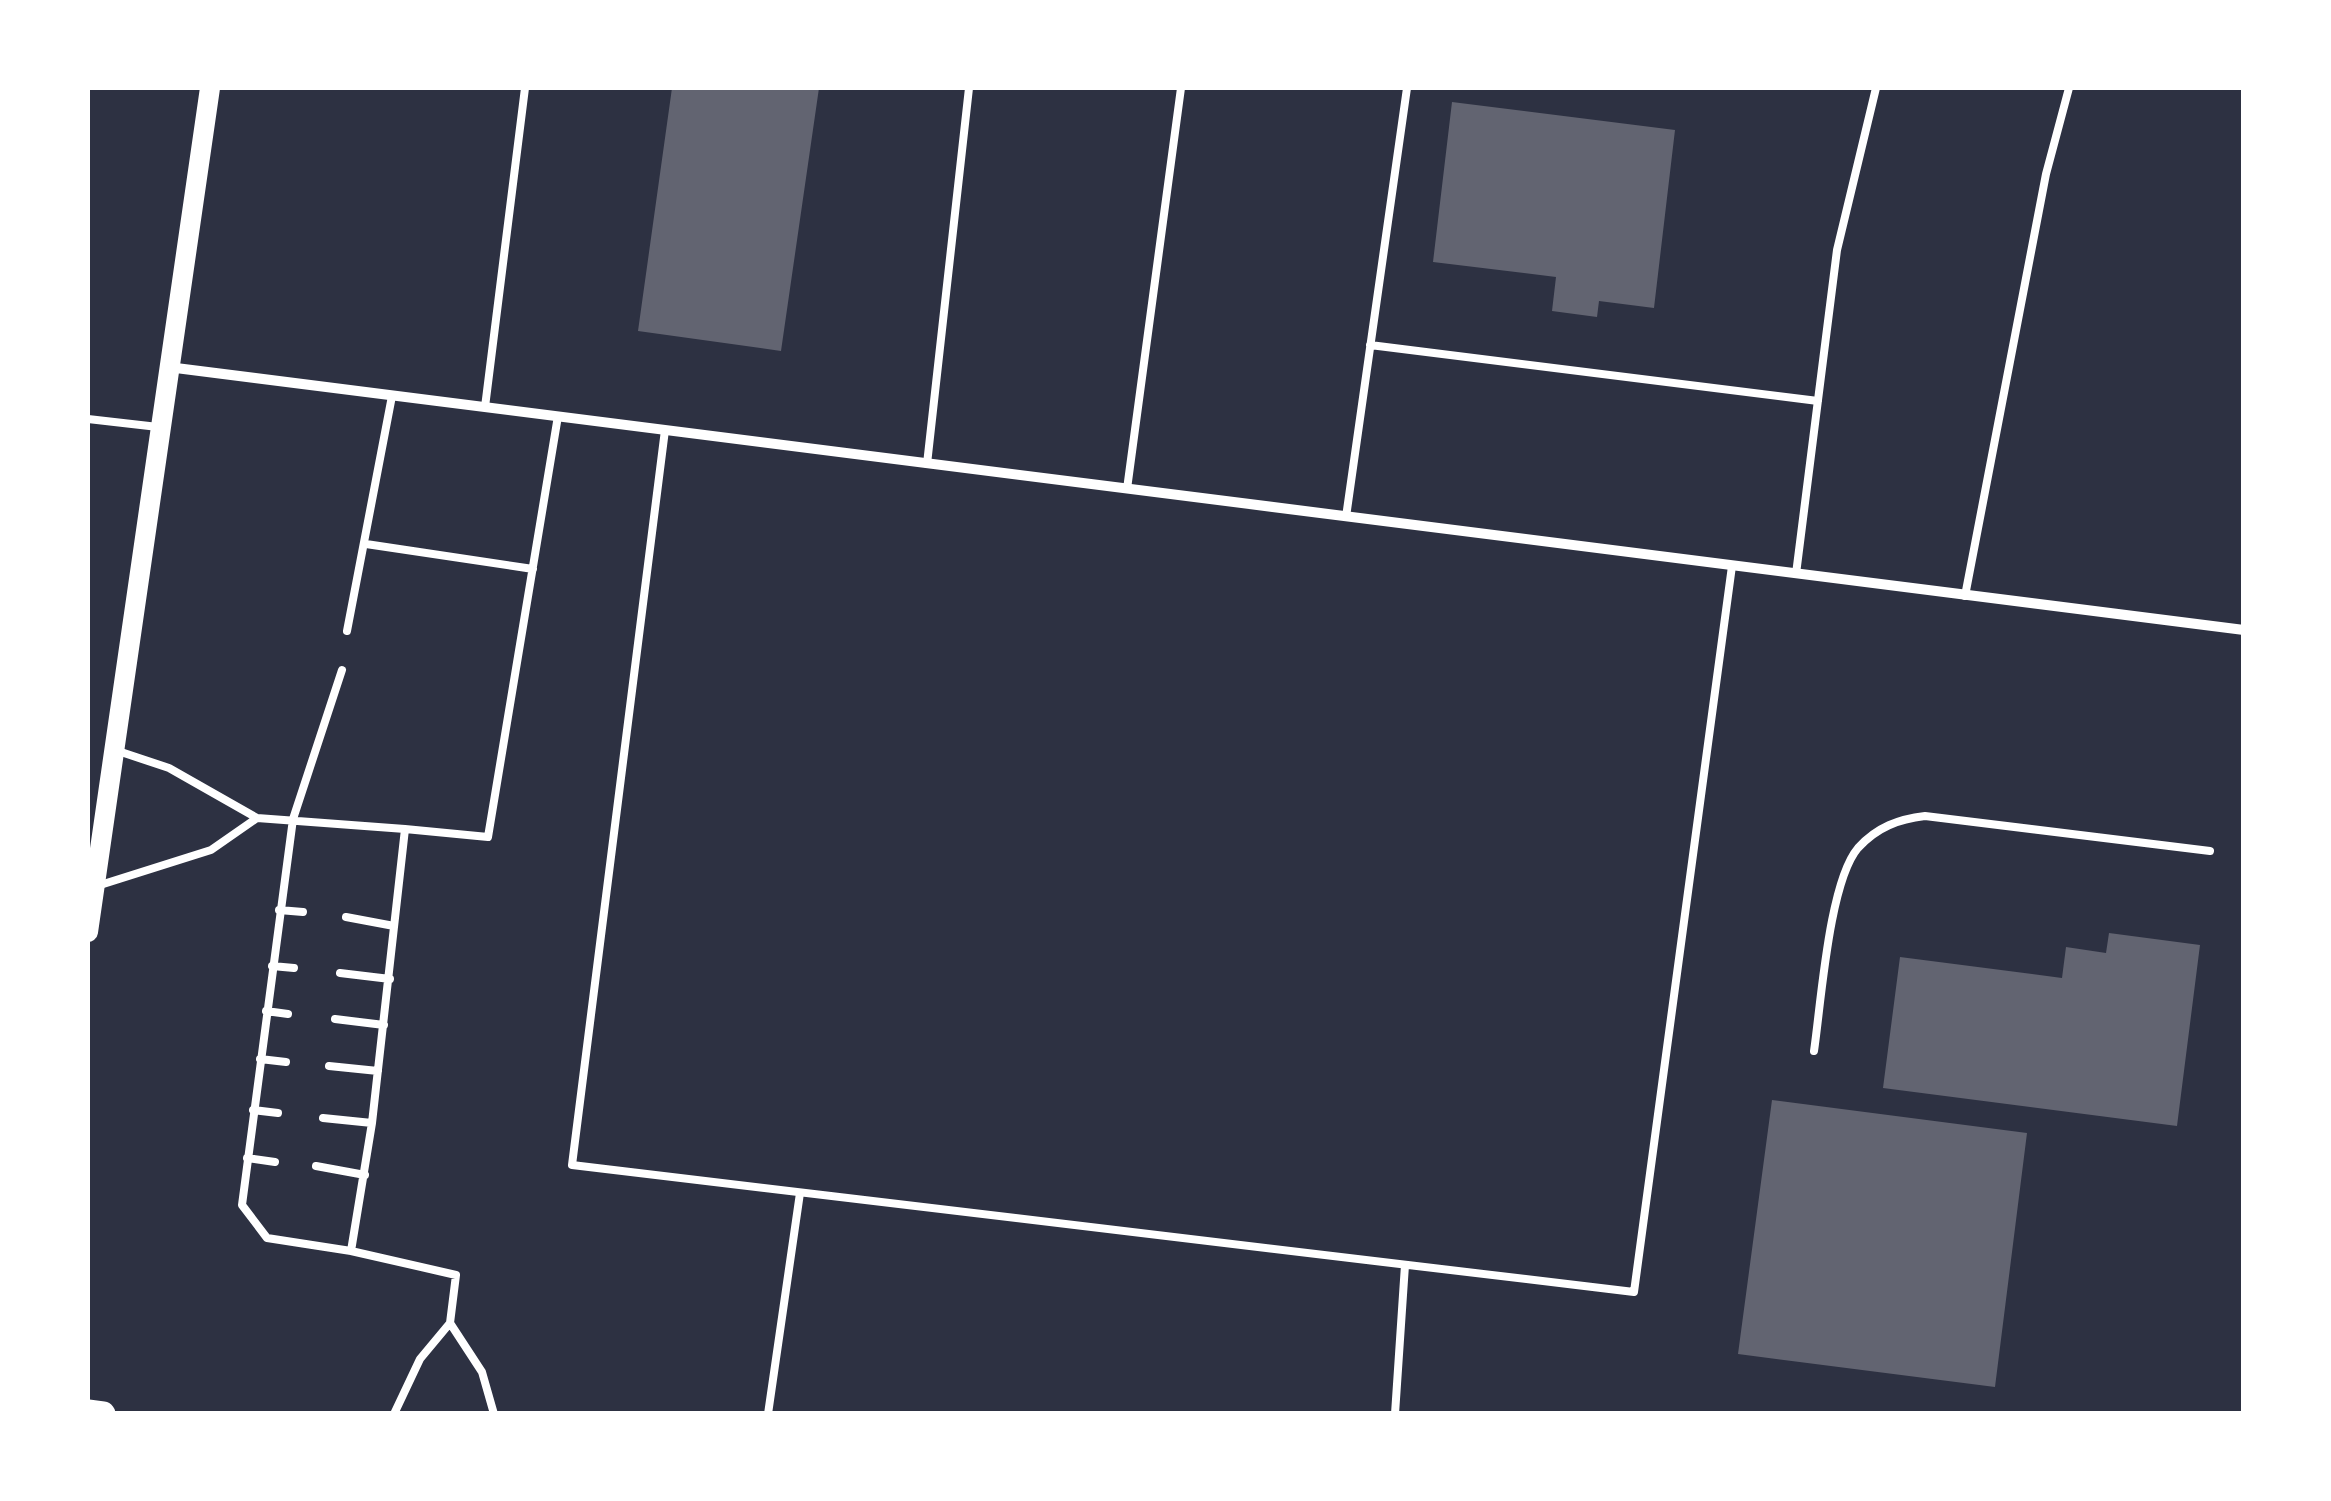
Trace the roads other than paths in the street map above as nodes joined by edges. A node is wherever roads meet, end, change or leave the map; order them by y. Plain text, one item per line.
1 (210, 88) edge
2 (526, 88) edge
3 (969, 88) edge
4 (1181, 88) edge
5 (1407, 88) edge
6 (1876, 88) edge
7 (2069, 88) edge
8 (1370, 345) junction
9 (167, 367) junction
10 (392, 396) junction
11 (1818, 401) junction
12 (485, 408) junction
13 (558, 416) junction
14 (88, 419) edge
15 (158, 427) junction
16 (665, 430) junction
17 (927, 464) junction
18 (1127, 490) junction
19 (1346, 518) junction
20 (366, 544) junction
21 (1732, 566) junction
22 (533, 569) junction
23 (1796, 574) junction
24 (1965, 596) junction
25 (347, 630) dead end
26 (2244, 630) edge
27 (342, 670) dead end
28 (113, 749) junction
29 (257, 818) junction
30 (294, 819) junction
31 (405, 829) junction
32 (2210, 851) dead end
33 (94, 888) junction
34 (279, 910) junction
35 (303, 912) dead end
36 (346, 917) dead end
37 (394, 926) junction
38 (88, 932) edge
39 (272, 966) junction
40 (294, 968) dead end
41 (340, 973) dead end
42 (390, 979) junction
43 (266, 1011) junction
44 (288, 1014) dead end
45 (335, 1019) dead end
46 (384, 1025) junction
47 (1814, 1051) dead end
48 (260, 1059) junction
49 (286, 1062) dead end
50 (329, 1066) dead end
51 (378, 1071) junction
52 (253, 1110) junction
53 (278, 1113) dead end
54 (323, 1118) dead end
55 (372, 1123) junction
56 (247, 1158) junction
57 (275, 1162) dead end
58 (316, 1166) dead end
59 (364, 1174) junction
60 (800, 1193) junction
61 (351, 1251) junction
62 (1405, 1265) junction
63 (450, 1323) junction
64 (88, 1412) edge
65 (103, 1414) edge
66 (394, 1414) edge
67 (494, 1414) edge
68 (768, 1414) edge
69 (1395, 1414) edge

1 - 9 main road
2 - 12 lane
3 - 17 lane
4 - 18 lane
5 - 8 lane
6 - 11 lane
7 - 24 lane
8 - 11 lane
8 - 19 lane
9 - 10 street
9 - 15 main road
10 - 12 street
10 - 20 lane
11 - 23 lane
12 - 13 street
13 - 16 street
13 - 22 lane
14 - 15 lane
15 - 28 main road
16 - 17 street
16 - 60 lane
17 - 18 street
18 - 19 street
19 - 21 street
20 - 22 lane
20 - 25 lane
21 - 23 street
21 - 62 lane
22 - 31 lane
23 - 24 street
24 - 26 street
27 - 30 lane
28 - 29 lane
28 - 33 main road
29 - 30 lane
29 - 33 lane
30 - 31 lane
30 - 34 lane
31 - 37 lane
32 - 47 lane
33 - 38 main road
34 - 35 lane
34 - 39 lane
36 - 37 lane
37 - 42 lane
39 - 40 lane
39 - 43 lane
41 - 42 lane
42 - 46 lane
43 - 44 lane
43 - 48 lane
45 - 46 lane
46 - 51 lane
48 - 49 lane
48 - 52 lane
50 - 51 lane
51 - 55 lane
52 - 53 lane
52 - 56 lane
54 - 55 lane
55 - 59 lane
56 - 57 lane
56 - 61 lane
58 - 59 lane
59 - 61 lane
60 - 62 lane
60 - 68 lane
61 - 63 lane
62 - 69 lane
63 - 66 lane
63 - 67 lane
64 - 65 main road

